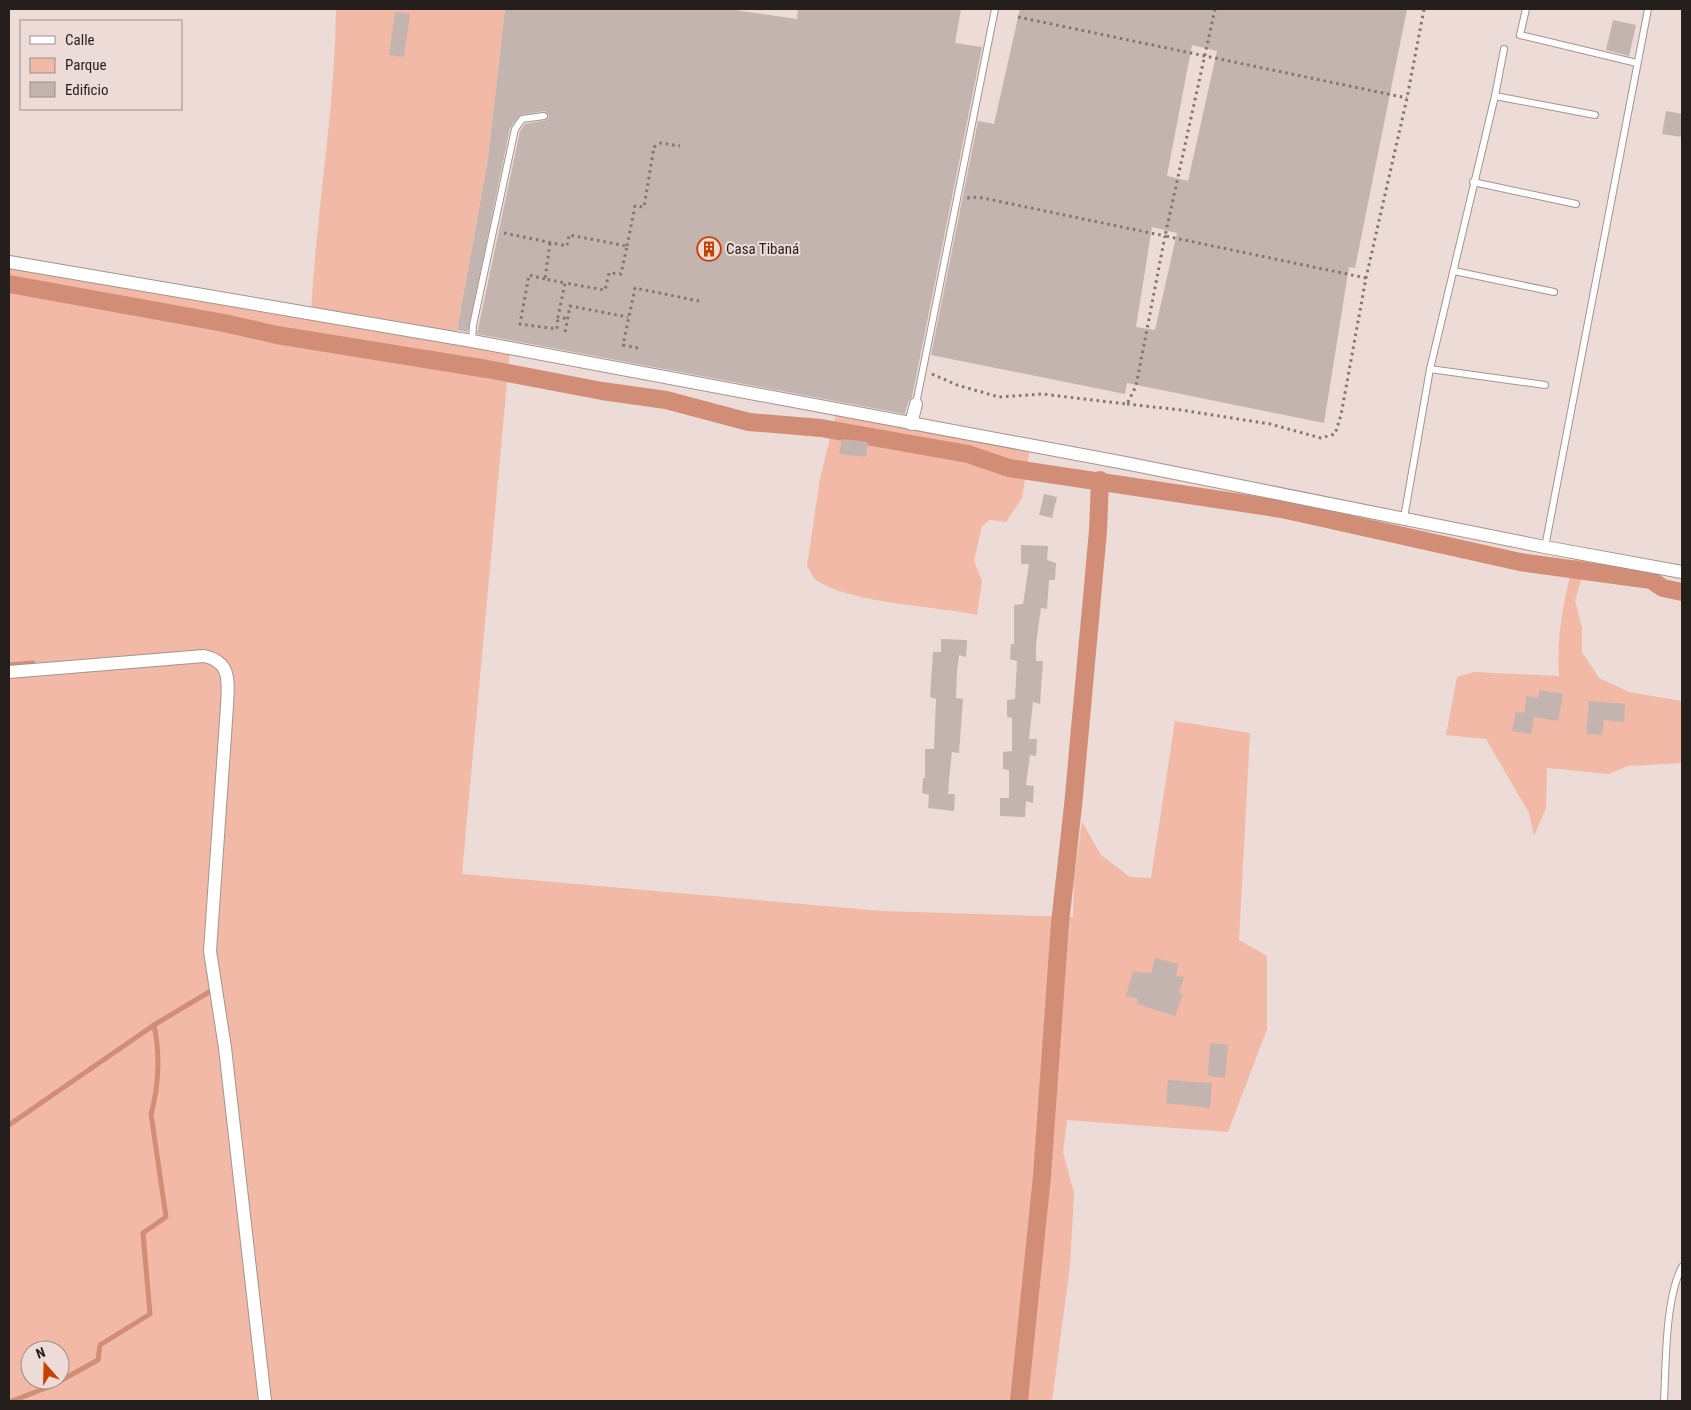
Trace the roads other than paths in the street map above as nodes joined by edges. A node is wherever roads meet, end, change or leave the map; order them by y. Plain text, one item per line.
1 (994, 9) edge
2 (1526, 9) edge
3 (1648, 9) edge
4 (1504, 48) dead end
5 (1637, 63) junction
6 (1495, 96) junction
7 (1595, 115) dead end
8 (544, 116) dead end
9 (1473, 182) junction
10 (1576, 204) dead end
11 (9, 262) edge
12 (1454, 271) junction
13 (1554, 292) dead end
14 (472, 341) junction
15 (1430, 369) junction
16 (1545, 385) dead end
17 (916, 404) joint
18 (911, 424) junction
19 (1404, 518) junction
20 (1545, 547) junction
21 (1682, 572) edge
22 (9, 672) edge
23 (1682, 1267) edge
24 (265, 1401) edge
25 (1664, 1401) edge

1 - 17 lane
2 - 5 lane
3 - 5 lane
4 - 6 lane
5 - 20 lane
6 - 7 lane
6 - 9 lane
8 - 14 lane
9 - 10 lane
9 - 12 lane
11 - 14 street
12 - 13 lane
12 - 15 lane
14 - 18 street
15 - 16 lane
15 - 19 lane
17 - 18 street
18 - 19 street
19 - 20 street
20 - 21 street
22 - 24 street
23 - 25 lane

